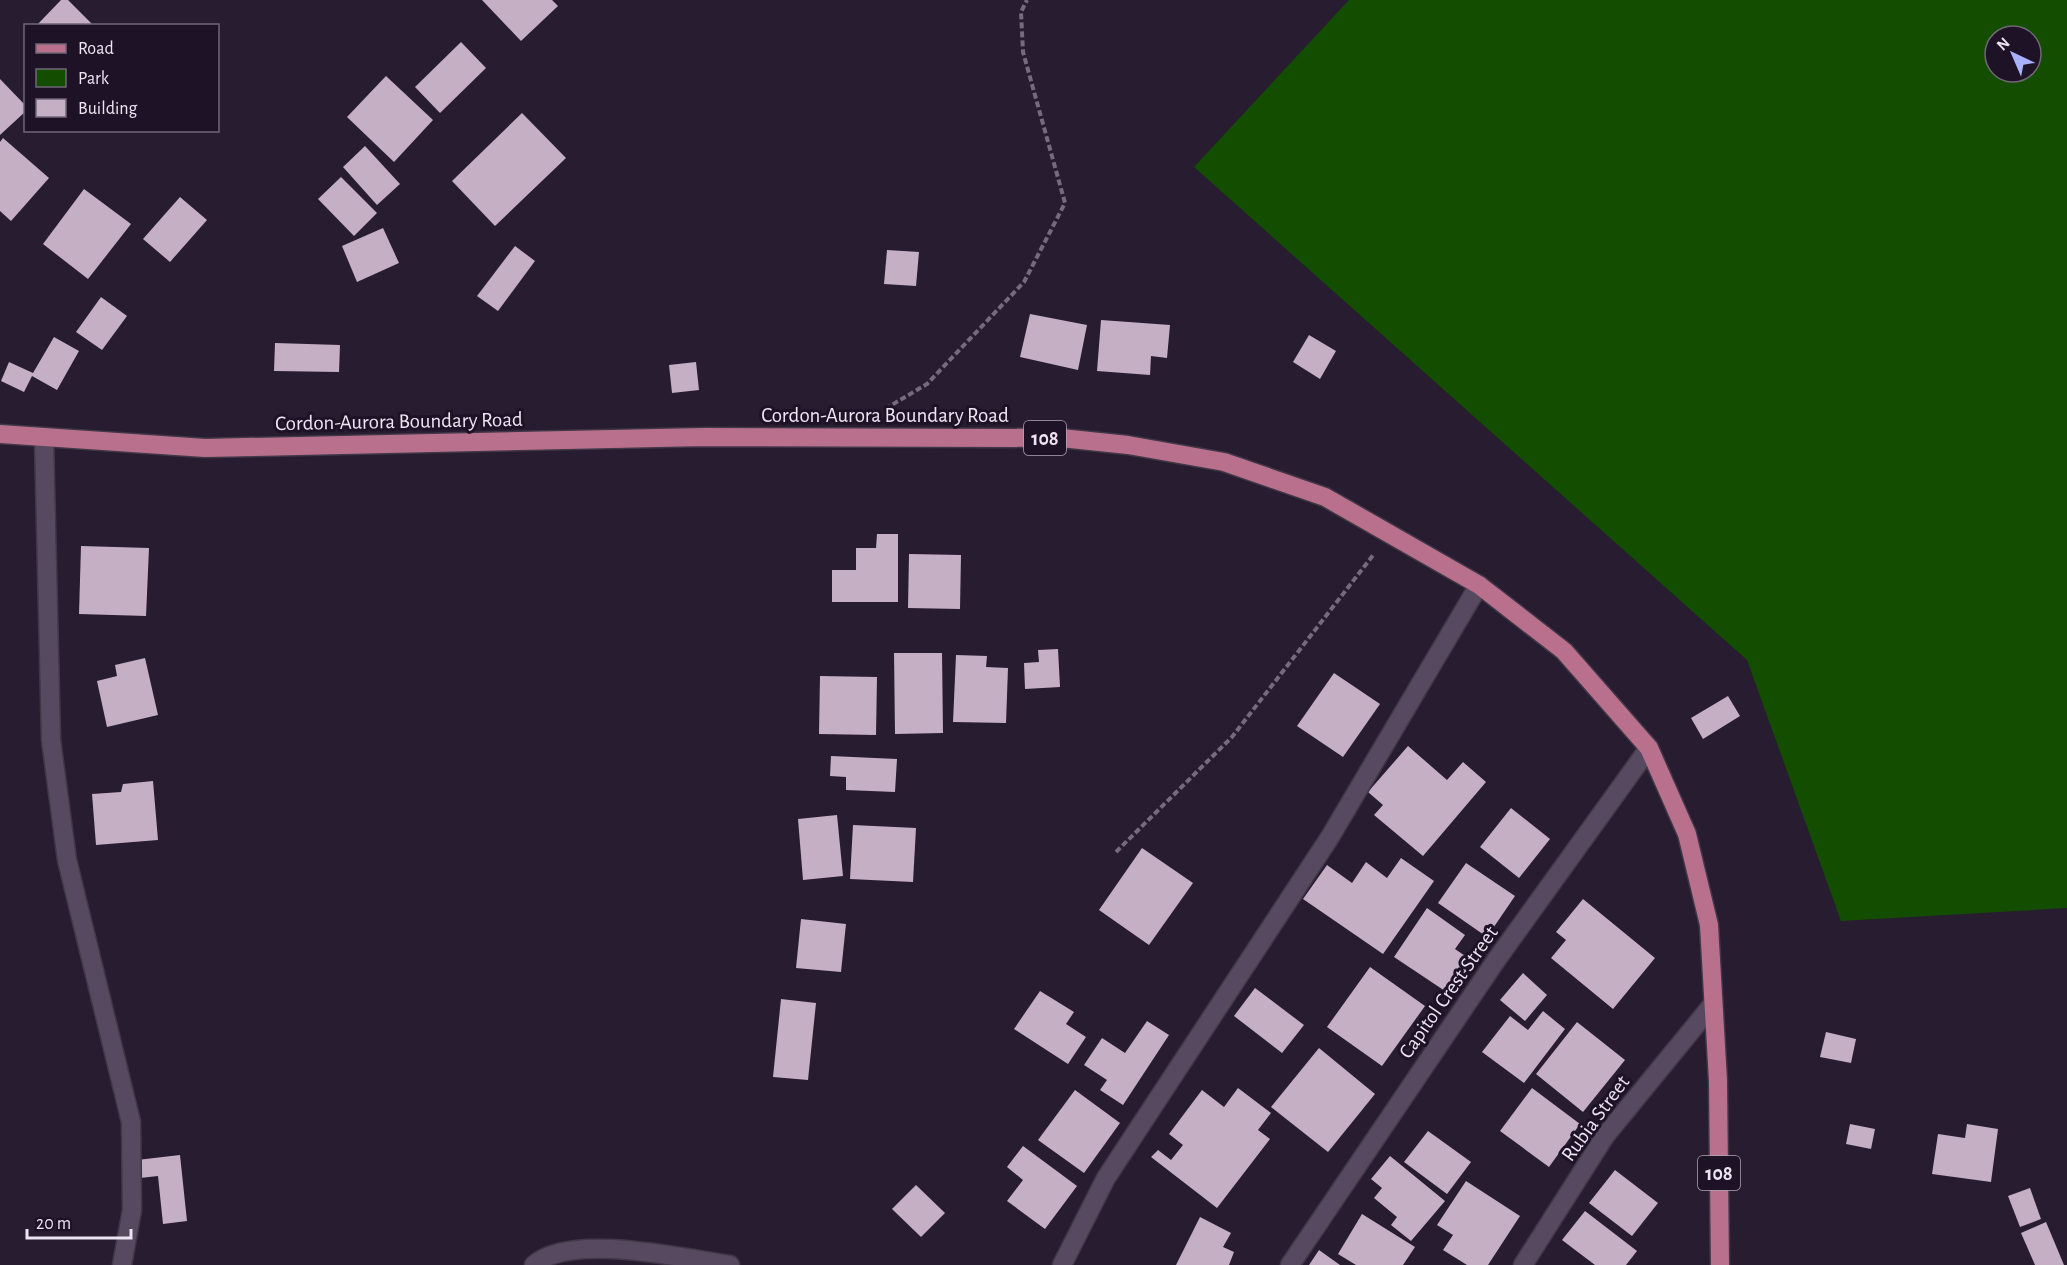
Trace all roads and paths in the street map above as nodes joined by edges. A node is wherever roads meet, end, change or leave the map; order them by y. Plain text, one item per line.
1 (1027, 0) edge
2 (878, 414) dead end
3 (0, 434) edge
4 (44, 440) junction
5 (1391, 532) junction
6 (1479, 585) junction
7 (1650, 747) junction
8 (1116, 852) dead end
9 (1713, 1004) junction
10 (122, 1265) edge
11 (534, 1265) edge
12 (730, 1265) edge
13 (1062, 1265) edge
14 (1290, 1265) edge
15 (1523, 1265) edge
16 (1720, 1265) edge

1 - 2 path
3 - 4 main road, Cordon-Aurora Boundary Road / 108
4 - 5 main road, Cordon-Aurora Boundary Road / 108
4 - 10 street
5 - 6 main road, Cordon-Aurora Boundary Road / 108
5 - 8 path
6 - 7 main road, Cordon-Aurora Boundary Road / 108
6 - 13 street
7 - 9 main road, Cordon-Aurora Boundary Road / 108
7 - 14 street, Capitol Crest Street
9 - 15 street, Rubia Street
9 - 16 main road, Cordon-Aurora Boundary Road / 108
11 - 12 street

